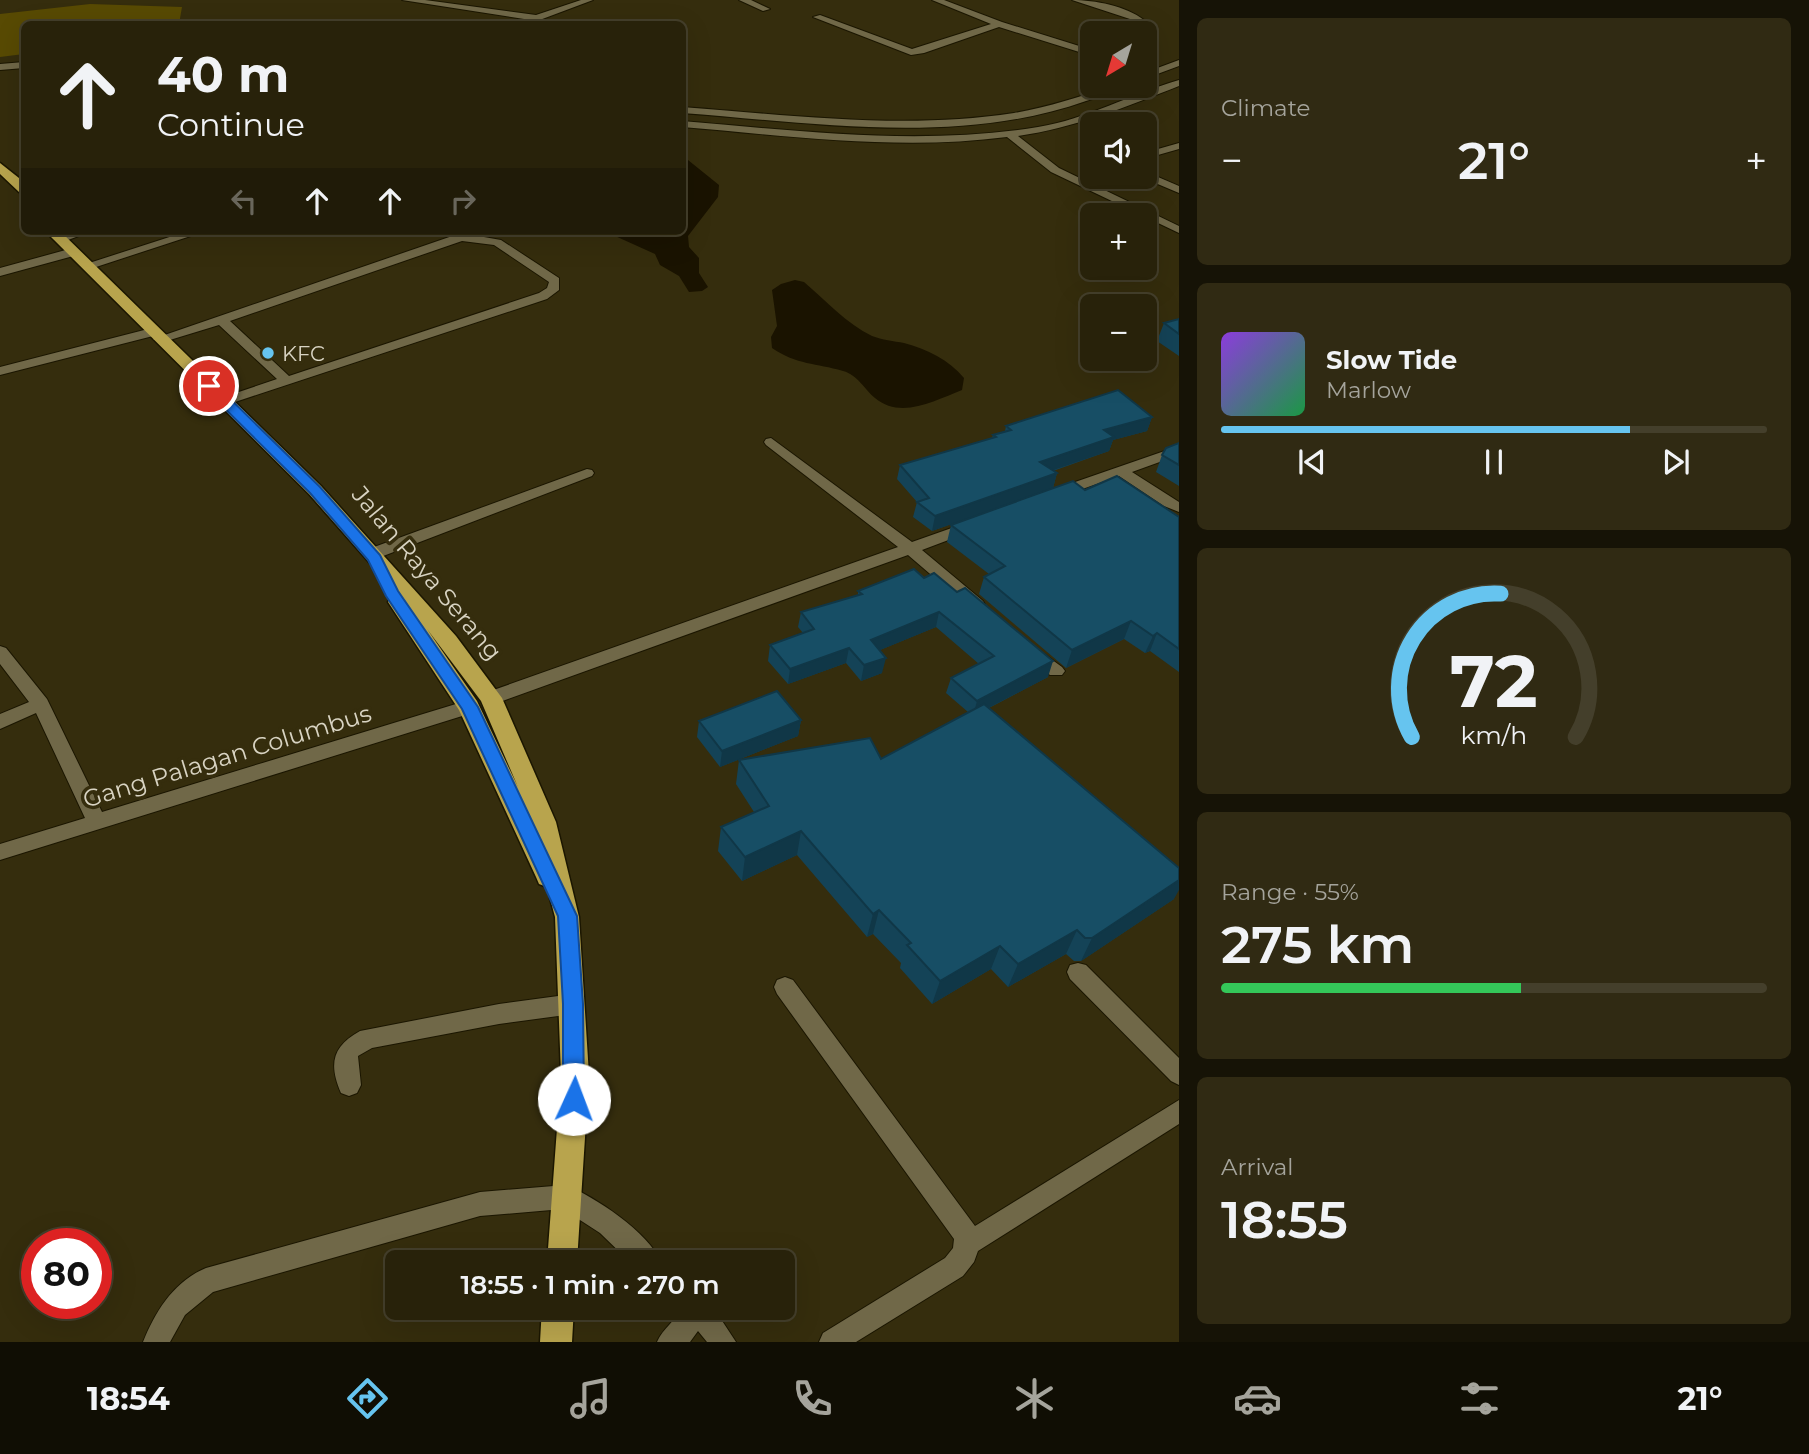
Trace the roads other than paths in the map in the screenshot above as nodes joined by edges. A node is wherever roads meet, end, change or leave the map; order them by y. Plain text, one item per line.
1 (406, 0) edge
2 (447, 0) edge
3 (589, 0) edge
4 (743, 0) edge
5 (936, 0) edge
6 (1076, 0) edge
7 (427, 4) junction
8 (766, 9) dead end
9 (817, 17) dead end
10 (1138, 21) edge
11 (999, 24) junction
12 (1080, 50) edge
13 (1179, 63) edge
14 (21, 65) edge
15 (0, 67) edge
16 (1157, 70) edge
17 (1179, 83) edge
18 (1092, 98) edge
19 (686, 110) edge
20 (686, 124) edge
21 (909, 124) junction
22 (1008, 133) junction
23 (914, 138) junction
24 (1179, 146) edge
25 (1157, 152) edge
26 (0, 167) edge
27 (1157, 180) edge
28 (0, 186) edge
29 (1179, 190) edge
30 (20, 195) edge
31 (1179, 230) edge
32 (56, 235) edge
33 (187, 235) edge
34 (73, 251) junction
35 (89, 265) junction
36 (0, 272) edge
37 (222, 321) junction
38 (156, 336) junction
39 (0, 371) edge
40 (286, 380) junction
41 (226, 401) junction
42 (771, 442) dead end
43 (1179, 450) edge
44 (1120, 470) junction
45 (587, 473) dead end
46 (1042, 497) edge
47 (1179, 507) edge
48 (986, 520) edge
49 (911, 549) junction
50 (373, 556) junction
51 (994, 619) edge
52 (1025, 645) edge
53 (0, 652) edge
54 (1056, 671) dead end
55 (491, 698) junction
56 (41, 704) junction
57 (469, 707) junction
58 (0, 722) edge
59 (96, 821) junction
60 (0, 852) edge
61 (567, 916) junction
62 (1078, 972) dead end
63 (785, 987) dead end
64 (573, 1004) junction
65 (1179, 1074) edge
66 (349, 1085) dead end
67 (1179, 1111) edge
68 (566, 1197) junction
69 (967, 1236) junction
70 (563, 1250) edge
71 (635, 1250) edge
72 (557, 1320) edge
73 (690, 1320) edge
74 (706, 1320) edge
75 (156, 1342) edge
76 (556, 1342) edge
77 (670, 1342) edge
78 (723, 1342) edge
79 (832, 1342) edge

1 - 7 street
2 - 7 street
3 - 7 street
4 - 8 street
5 - 11 street
6 - 10 street
9 - 11 street
11 - 12 street
13 - 16 street
14 - 15 street
17 - 22 street
18 - 21 street
19 - 21 street
20 - 23 street
21 - 23 street
22 - 23 street
22 - 31 street
24 - 25 street
26 - 30 highway
27 - 29 street
28 - 30 highway
32 - 34 highway, Jalan Raya Serang
33 - 35 street
34 - 35 highway, Jalan Raya Serang
34 - 36 street
35 - 38 highway, Jalan Raya Serang
37 - 38 street
37 - 40 street
37 - 40 street
38 - 39 street
38 - 41 highway, Jalan Raya Serang
40 - 41 street
41 - 50 highway, Jalan Raya Serang
42 - 49 street
43 - 44 street
44 - 46 street
44 - 47 street
45 - 50 street
48 - 49 street
49 - 51 street
49 - 55 street
50 - 55 highway, Jalan Raya Serang
50 - 57 highway
52 - 54 street
53 - 56 street
55 - 61 highway, Jalan Raya Serang
56 - 58 street
56 - 59 street
57 - 59 street, Gang Palagan Columbus
57 - 61 highway
59 - 60 street, Gang Palagan Columbus
61 - 64 highway, Jalan Raya Serang
62 - 65 street
63 - 69 street
64 - 66 street
64 - 68 highway, Jalan Raya Serang
67 - 69 street
68 - 70 highway, Jalan Raya Serang
68 - 71 street
68 - 75 street
69 - 79 street
72 - 76 highway
73 - 77 street
74 - 78 street

